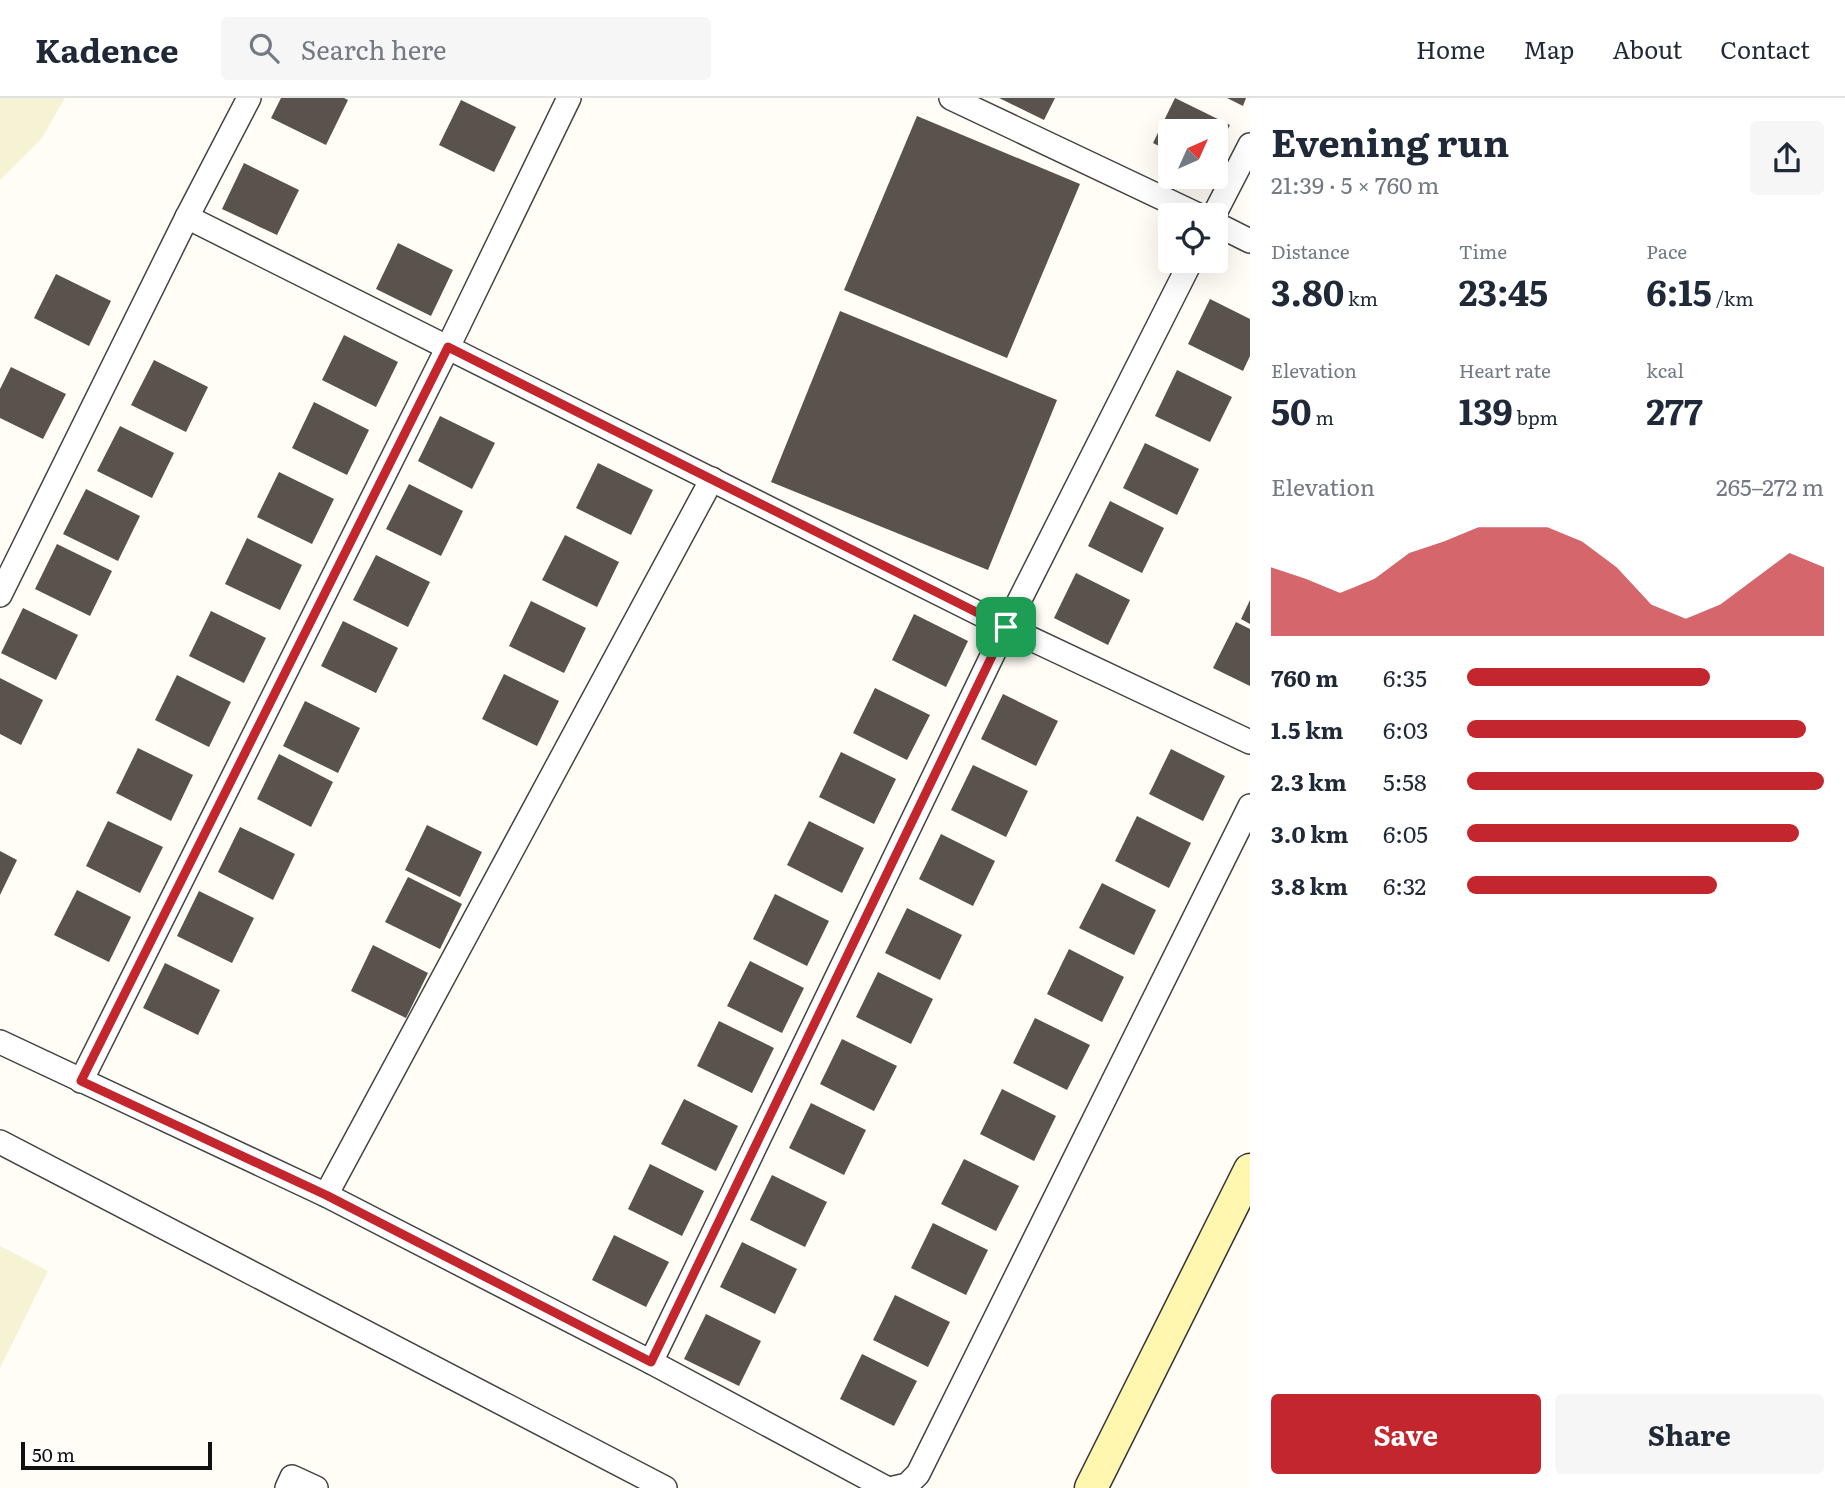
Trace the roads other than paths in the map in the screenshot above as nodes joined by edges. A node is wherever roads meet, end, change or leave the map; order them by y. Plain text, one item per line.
1 (250, 98) edge
2 (569, 98) edge
3 (951, 98) edge
4 (1250, 145) edge
5 (1173, 203) edge
6 (1220, 203) edge
7 (187, 217) junction
8 (1228, 230) edge
9 (1250, 241) edge
10 (1185, 273) edge
11 (448, 347) junction
12 (712, 479) junction
13 (0, 595) edge
14 (1006, 627) junction
15 (1250, 742) edge
16 (1250, 807) edge
17 (0, 1042) edge
18 (81, 1081) junction
19 (0, 1142) edge
20 (1250, 1170) edge
21 (326, 1195) junction
22 (651, 1362) junction
23 (287, 1488) edge
24 (316, 1488) edge
25 (665, 1488) edge
26 (886, 1488) edge
27 (894, 1488) edge
28 (1091, 1488) edge

1 - 7 street
2 - 11 street
3 - 5 street
4 - 6 street
7 - 11 street
7 - 13 street
8 - 9 street
10 - 14 street
11 - 12 street
11 - 18 street
12 - 14 street
12 - 21 street
14 - 15 street
14 - 22 street
16 - 27 street
17 - 18 street
18 - 21 street
19 - 25 street
20 - 28 street
21 - 22 street
22 - 26 street
23 - 24 street

